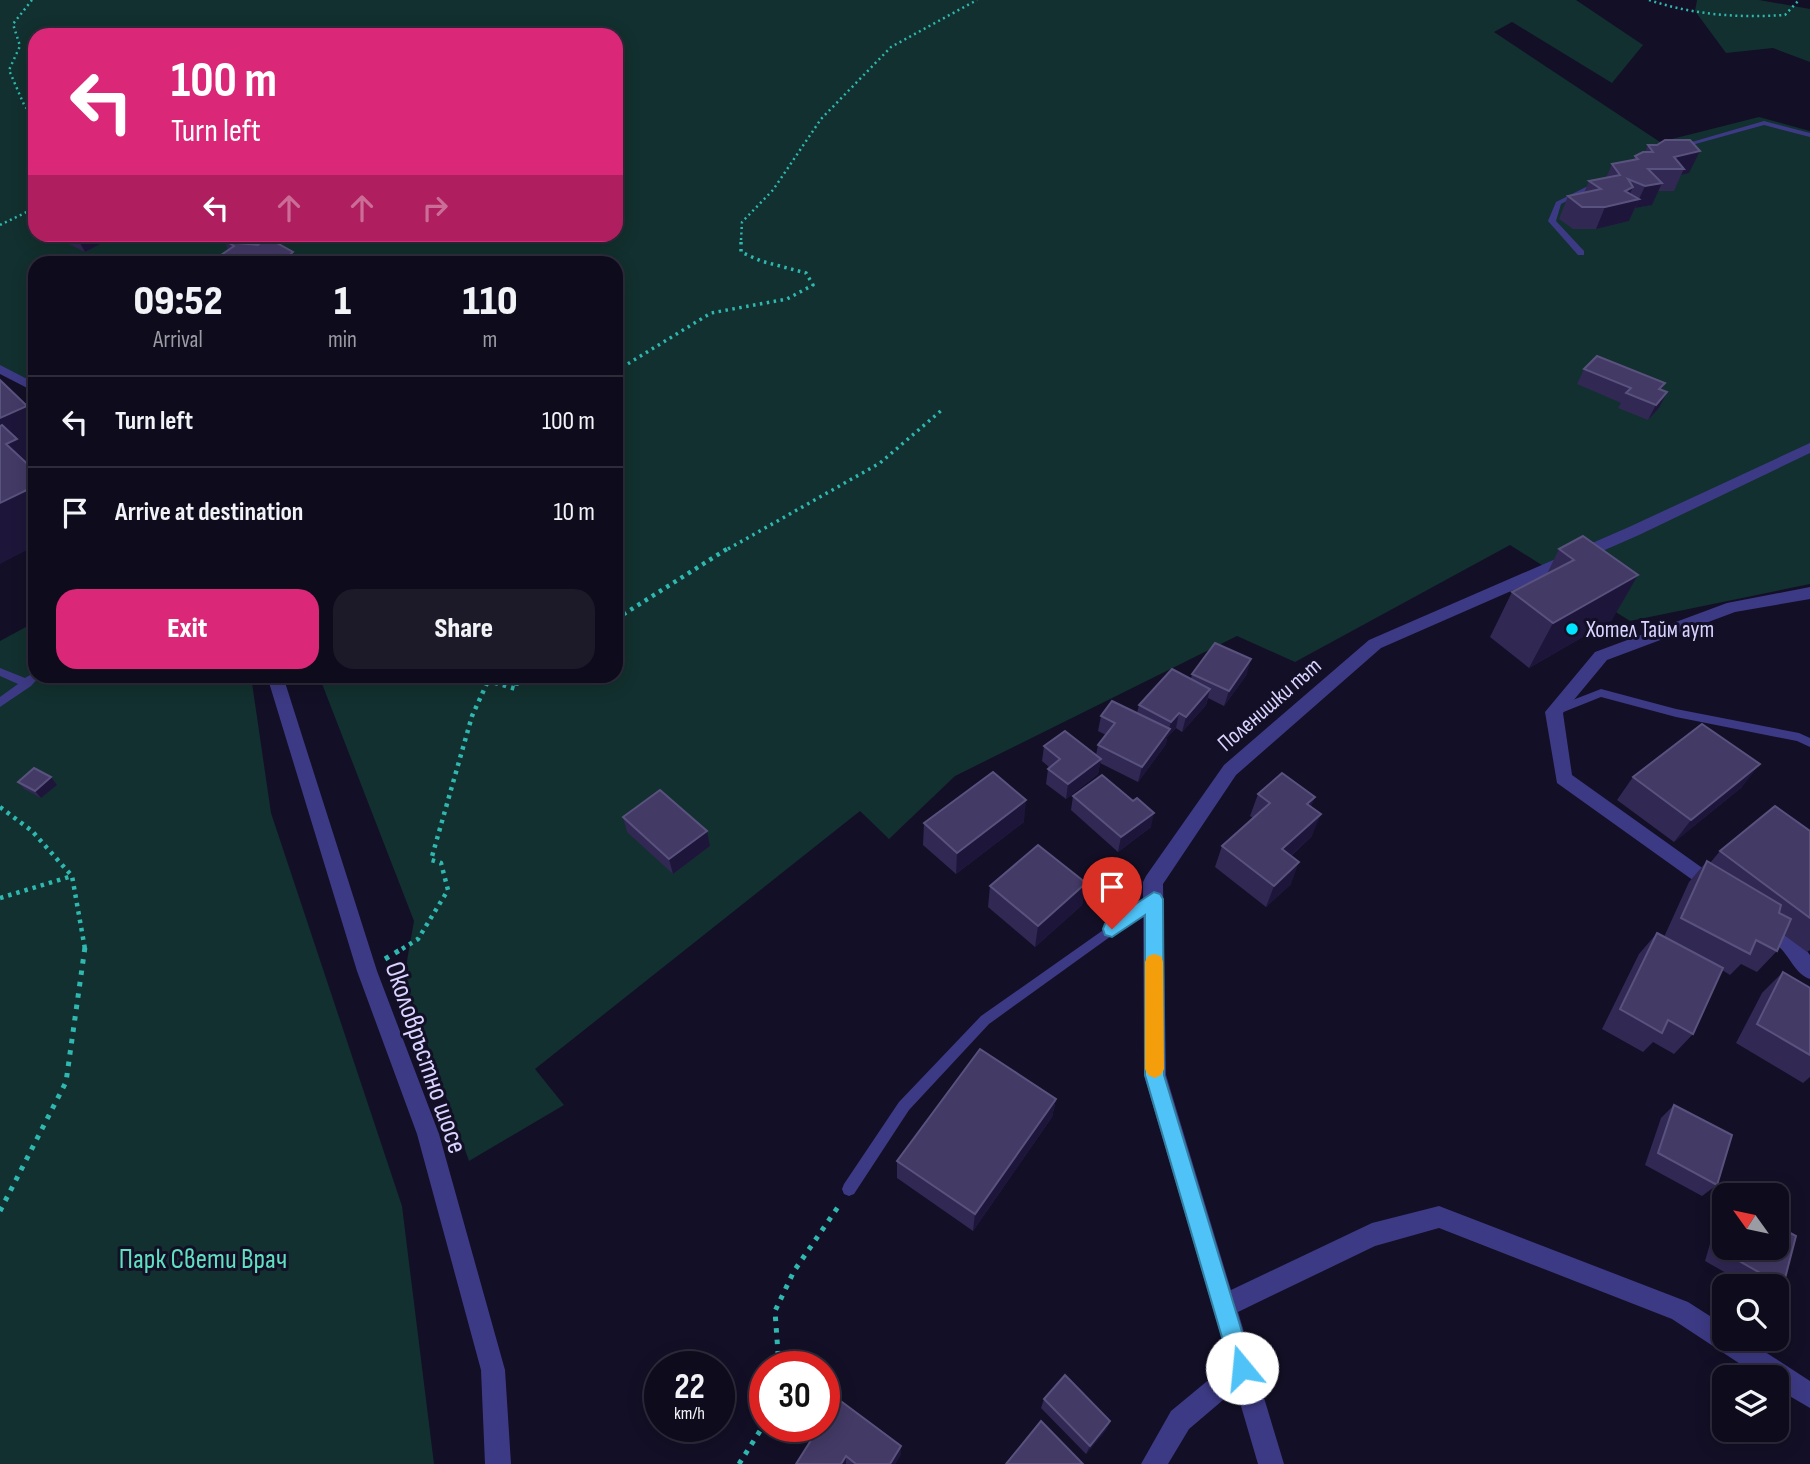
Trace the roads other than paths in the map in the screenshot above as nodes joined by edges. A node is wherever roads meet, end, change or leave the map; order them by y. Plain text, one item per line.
1 (1810, 135) edge
2 (1675, 148) edge
3 (1604, 180) edge
4 (1581, 253) dead end
5 (0, 369) edge
6 (28, 384) edge
7 (1810, 447) edge
8 (1810, 593) edge
9 (0, 672) edge
10 (28, 678) edge
11 (28, 681) edge
12 (277, 683) edge
13 (0, 703) edge
14 (1554, 712) junction
15 (1810, 743) edge
16 (1154, 899) junction
17 (1810, 970) edge
18 (849, 1189) road end
19 (1223, 1306) junction
20 (1242, 1368) junction
21 (1810, 1396) edge
22 (498, 1464) edge
23 (1154, 1464) edge
24 (1271, 1464) edge

1 - 2 lane
3 - 4 lane
5 - 6 street
7 - 16 street, Поленишки път
8 - 14 street
9 - 10 lane
11 - 13 lane
12 - 22 street, Околовръстно шосе
14 - 15 lane
14 - 17 street
16 - 18 lane
16 - 19 street, Поленишки път
19 - 20 street, Поленишки път
19 - 21 street
20 - 23 street
20 - 24 street, Поленишки път

